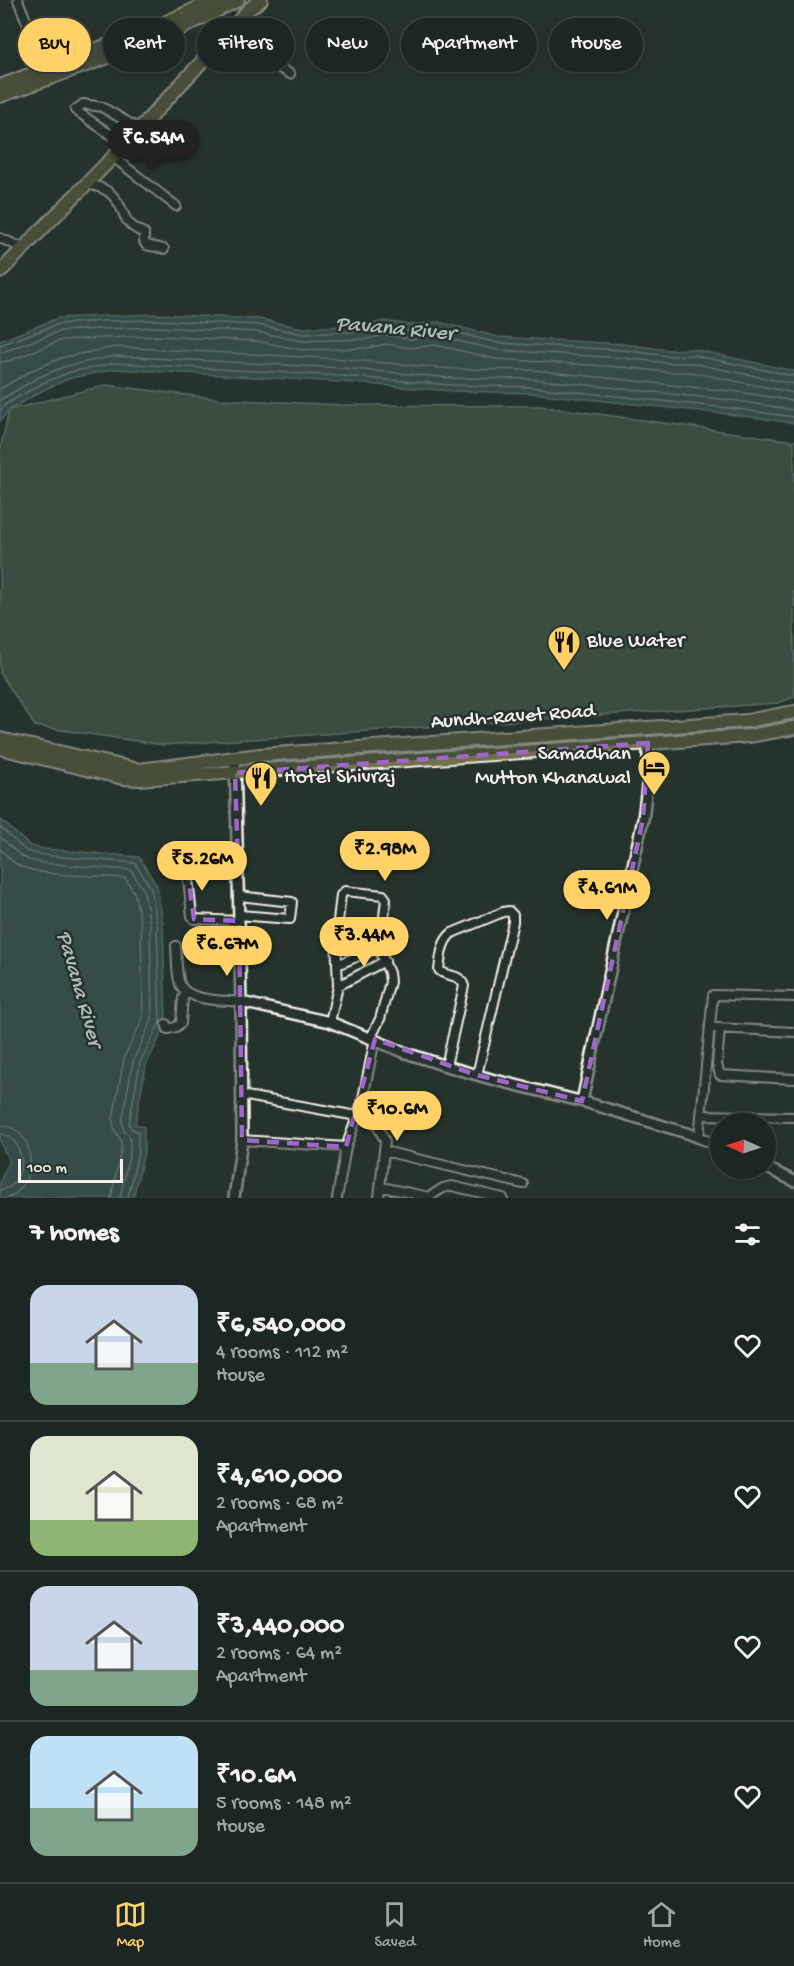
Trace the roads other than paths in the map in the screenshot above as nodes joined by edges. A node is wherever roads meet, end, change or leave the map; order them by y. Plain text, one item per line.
1 (18, 0) edge
2 (216, 0) edge
3 (238, 0) edge
4 (261, 0) edge
5 (248, 4) edge
6 (183, 18) edge
7 (238, 18) edge
8 (185, 21) edge
9 (103, 53) edge
10 (197, 67) edge
11 (286, 72) edge
12 (290, 74) dead end
13 (47, 75) junction
14 (0, 86) edge
15 (0, 96) edge
16 (139, 129) junction
17 (124, 144) junction
18 (113, 157) junction
19 (85, 183) junction
20 (176, 206) dead end
21 (0, 238) edge
22 (23, 248) junction
23 (164, 249) dead end
24 (0, 272) edge
25 (794, 712) edge
26 (794, 728) edge
27 (0, 739) edge
28 (648, 743) junction
29 (0, 748) edge
30 (235, 759) junction
31 (235, 773) junction
32 (155, 774) junction
33 (238, 866) junction
34 (239, 896) junction
35 (239, 918) junction
36 (176, 946) dead end
37 (380, 948) junction
38 (385, 961) junction
39 (337, 965) junction
40 (338, 986) junction
41 (187, 993) junction
42 (794, 997) edge
43 (241, 1002) junction
44 (330, 1022) junction
45 (166, 1024) dead end
46 (709, 1027) junction
47 (720, 1028) junction
48 (794, 1032) edge
49 (373, 1038) junction
50 (446, 1066) junction
51 (477, 1075) junction
52 (794, 1079) edge
53 (241, 1095) junction
54 (582, 1101) junction
55 (362, 1103) junction
56 (701, 1115) junction
57 (357, 1116) junction
58 (794, 1117) edge
59 (699, 1137) junction
60 (242, 1140) junction
61 (710, 1142) edge
62 (346, 1147) junction
63 (384, 1150) junction
64 (776, 1172) edge
65 (794, 1181) edge
66 (524, 1184) dead end
67 (382, 1187) junction
68 (434, 1196) edge
69 (234, 1198) edge
70 (337, 1198) edge
71 (379, 1198) edge
72 (503, 1198) edge

1 - 13 street
2 - 6 main road
3 - 8 main road
4 - 5 main road
5 - 7 main road
9 - 13 main road
10 - 16 main road
11 - 12 street
13 - 14 main road
13 - 15 main road
16 - 17 main road
16 - 17 street
17 - 18 main road
18 - 19 main road
18 - 20 street
19 - 22 main road
19 - 23 street
21 - 22 street
22 - 24 main road
25 - 30 main road, Aundh-Ravet Road
26 - 28 main road, Aundh-Ravet Road
27 - 32 main road
28 - 31 main road, Aundh-Ravet Road
28 - 54 street
29 - 32 main road
30 - 31 street
30 - 32 main road, Aundh-Ravet Road
31 - 32 main road, Aundh-Ravet Road
31 - 33 street
33 - 34 street
33 - 35 street
34 - 35 street
34 - 35 street
35 - 43 street
36 - 41 street
37 - 38 street
37 - 39 street
37 - 39 street
38 - 40 street
38 - 49 street
39 - 40 street
40 - 44 street
41 - 43 street
41 - 45 street
42 - 46 street
43 - 44 street
43 - 53 street
44 - 49 street
46 - 47 street
46 - 56 street
47 - 48 street
47 - 52 street
49 - 50 street
49 - 55 street
50 - 51 street
50 - 51 street
51 - 54 street
53 - 57 street
53 - 60 street
54 - 59 street
55 - 57 street
55 - 63 street
56 - 58 street
56 - 59 street
57 - 62 street
59 - 61 street
60 - 62 street
60 - 69 street
62 - 70 street
63 - 66 street
63 - 67 street
64 - 65 street
67 - 68 street
67 - 71 street
68 - 72 street

